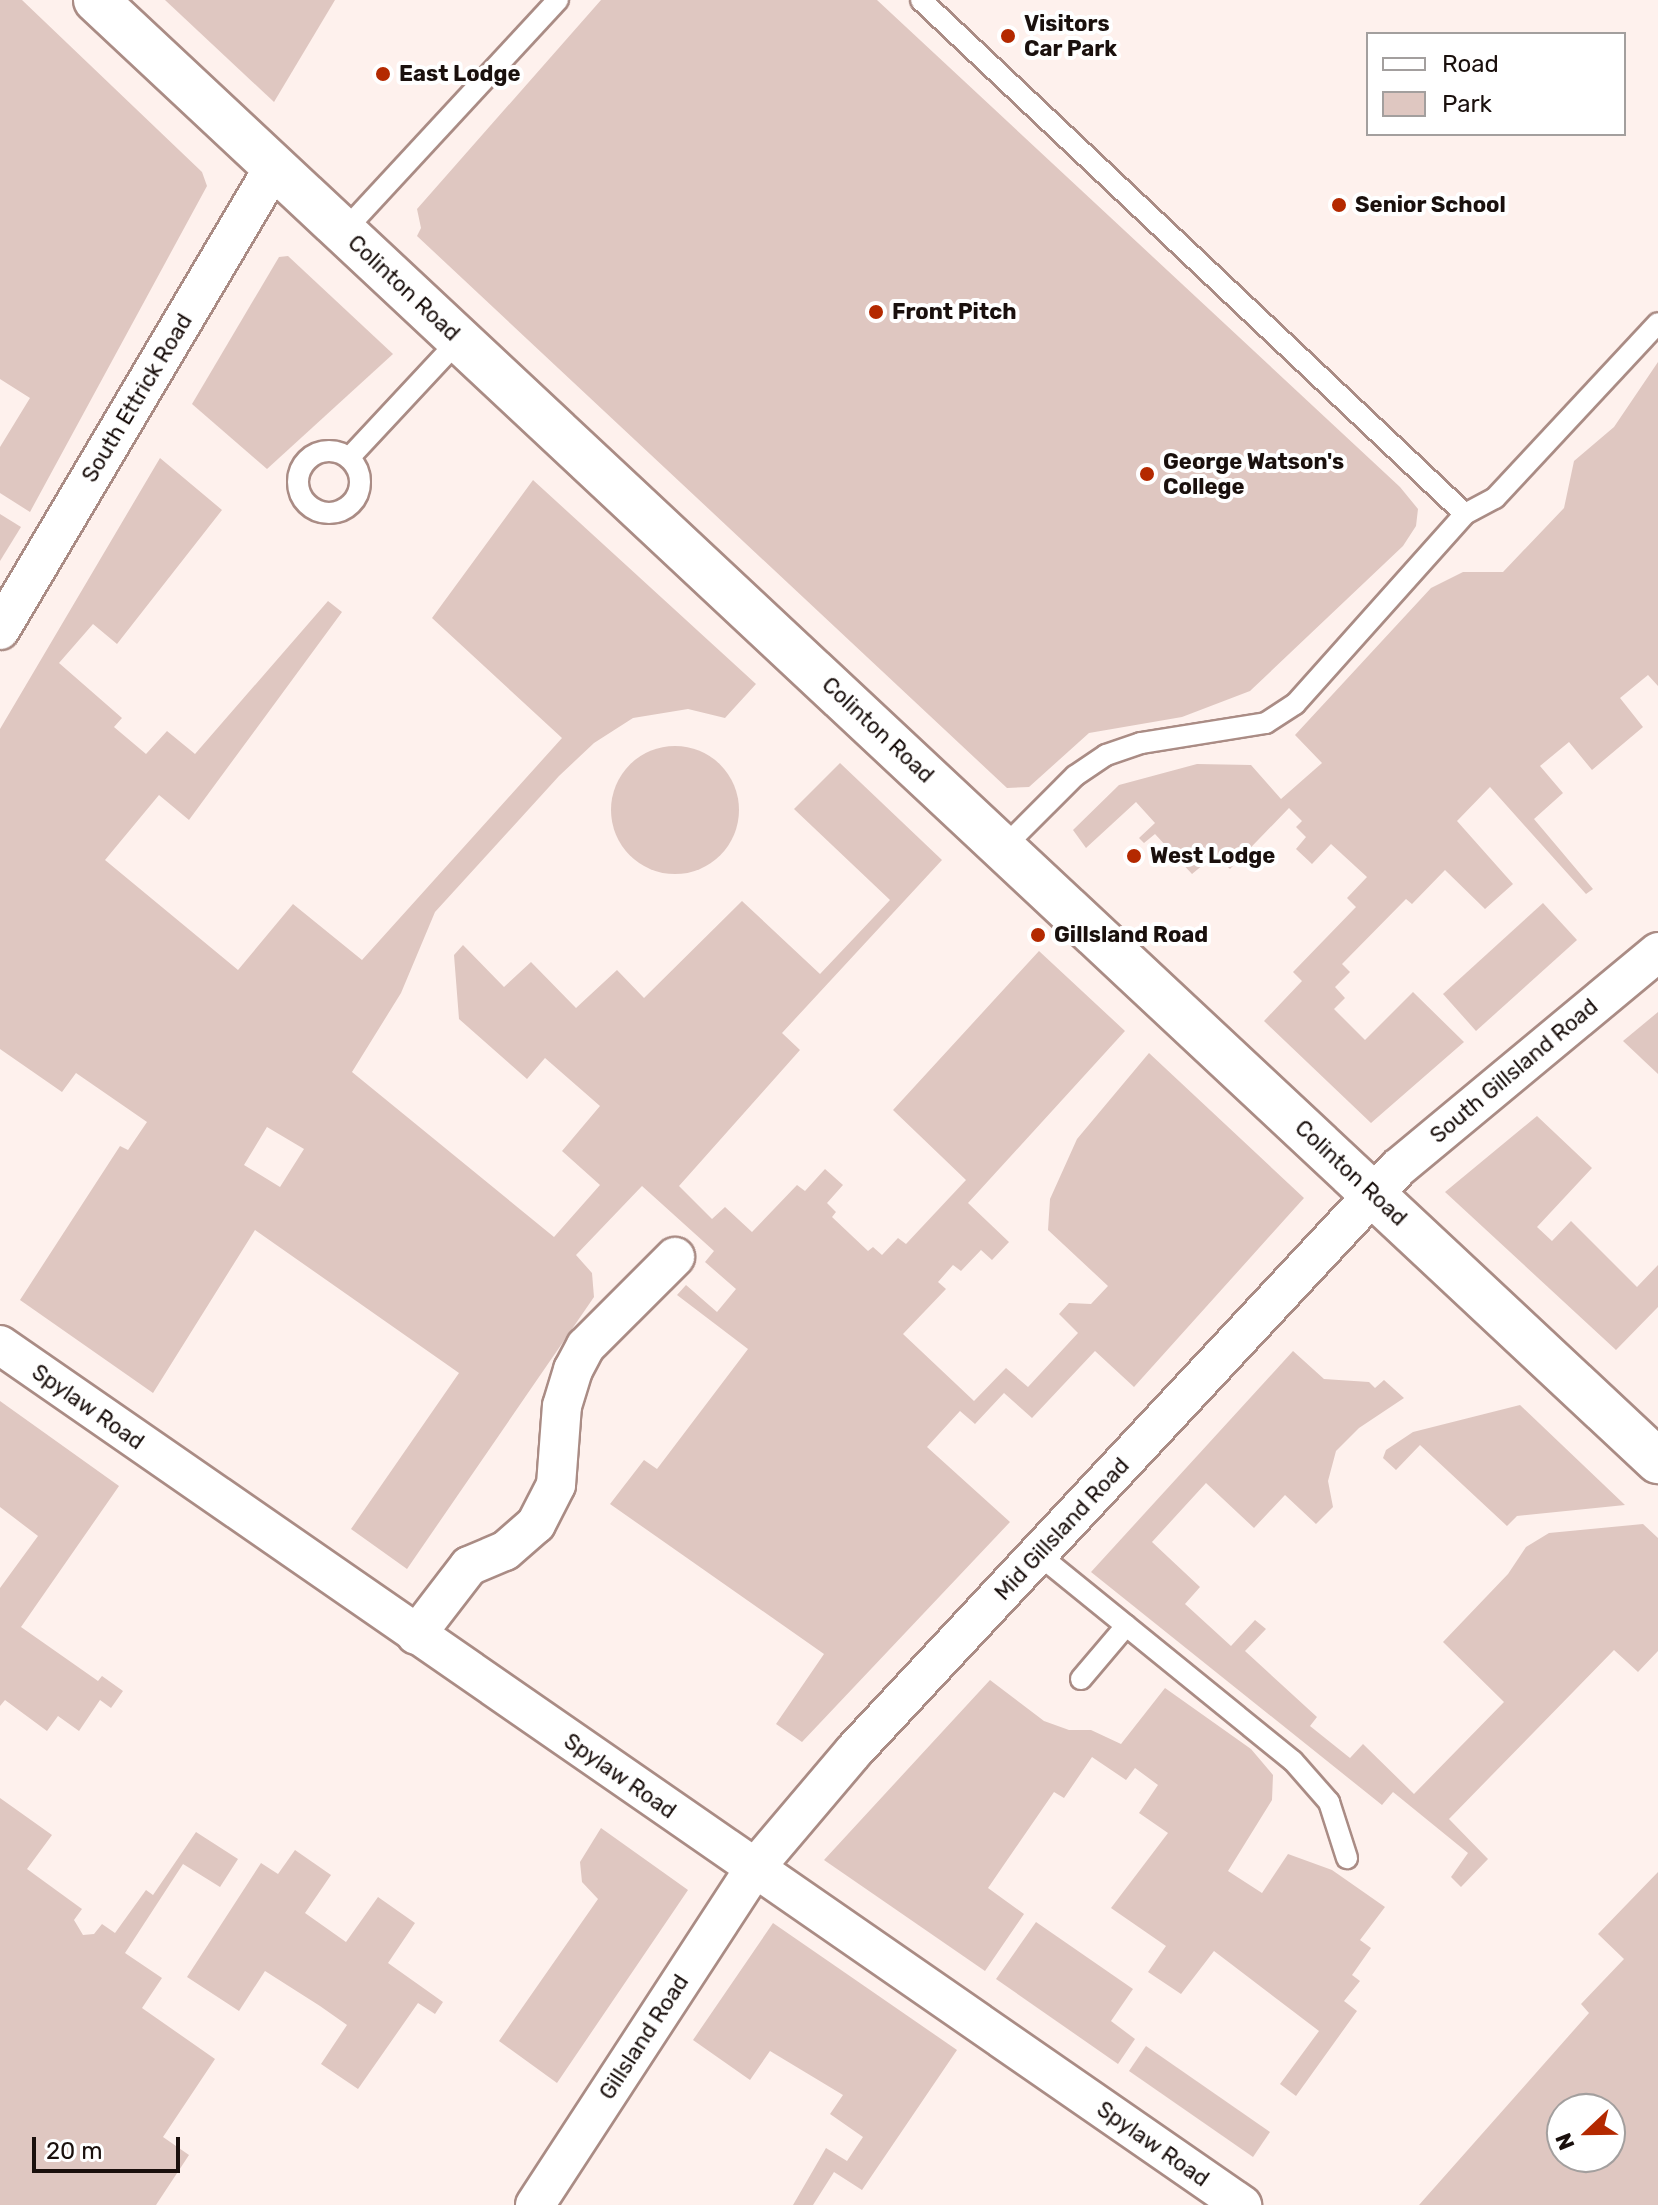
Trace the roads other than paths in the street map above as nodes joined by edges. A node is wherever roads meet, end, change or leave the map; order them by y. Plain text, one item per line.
1 (96, 0) edge
2 (558, 0) edge
3 (921, 0) edge
4 (274, 167) junction
5 (344, 231) junction
6 (1658, 323) edge
7 (459, 340) junction
8 (349, 458) dead end
9 (1465, 514) junction
10 (0, 630) edge
11 (1004, 847) junction
12 (1658, 952) edge
13 (1374, 1194) junction
14 (675, 1257) dead end
15 (0, 1345) edge
16 (1658, 1461) edge
17 (1038, 1554) junction
18 (1126, 1626) junction
19 (416, 1635) junction
20 (1081, 1679) dead end
21 (1347, 1858) dead end
22 (754, 1869) junction
23 (535, 2205) edge
24 (1242, 2205) edge

1 - 4 street, Colinton Road
2 - 5 lane
3 - 9 lane
4 - 5 street, Colinton Road
4 - 10 street, South Ettrick Road
5 - 7 street, Colinton Road
6 - 9 lane
7 - 8 lane
7 - 11 street, Colinton Road
9 - 11 lane
11 - 13 street, Colinton Road
12 - 13 street, South Gillsland Road
13 - 16 street, Colinton Road
13 - 17 street, Mid Gillsland Road
14 - 19 street
15 - 19 street, Spylaw Road
17 - 18 lane
17 - 22 street, Mid Gillsland Road
18 - 20 lane
18 - 21 lane
19 - 22 street, Spylaw Road
22 - 23 street, Gillsland Road
22 - 24 street, Spylaw Road

